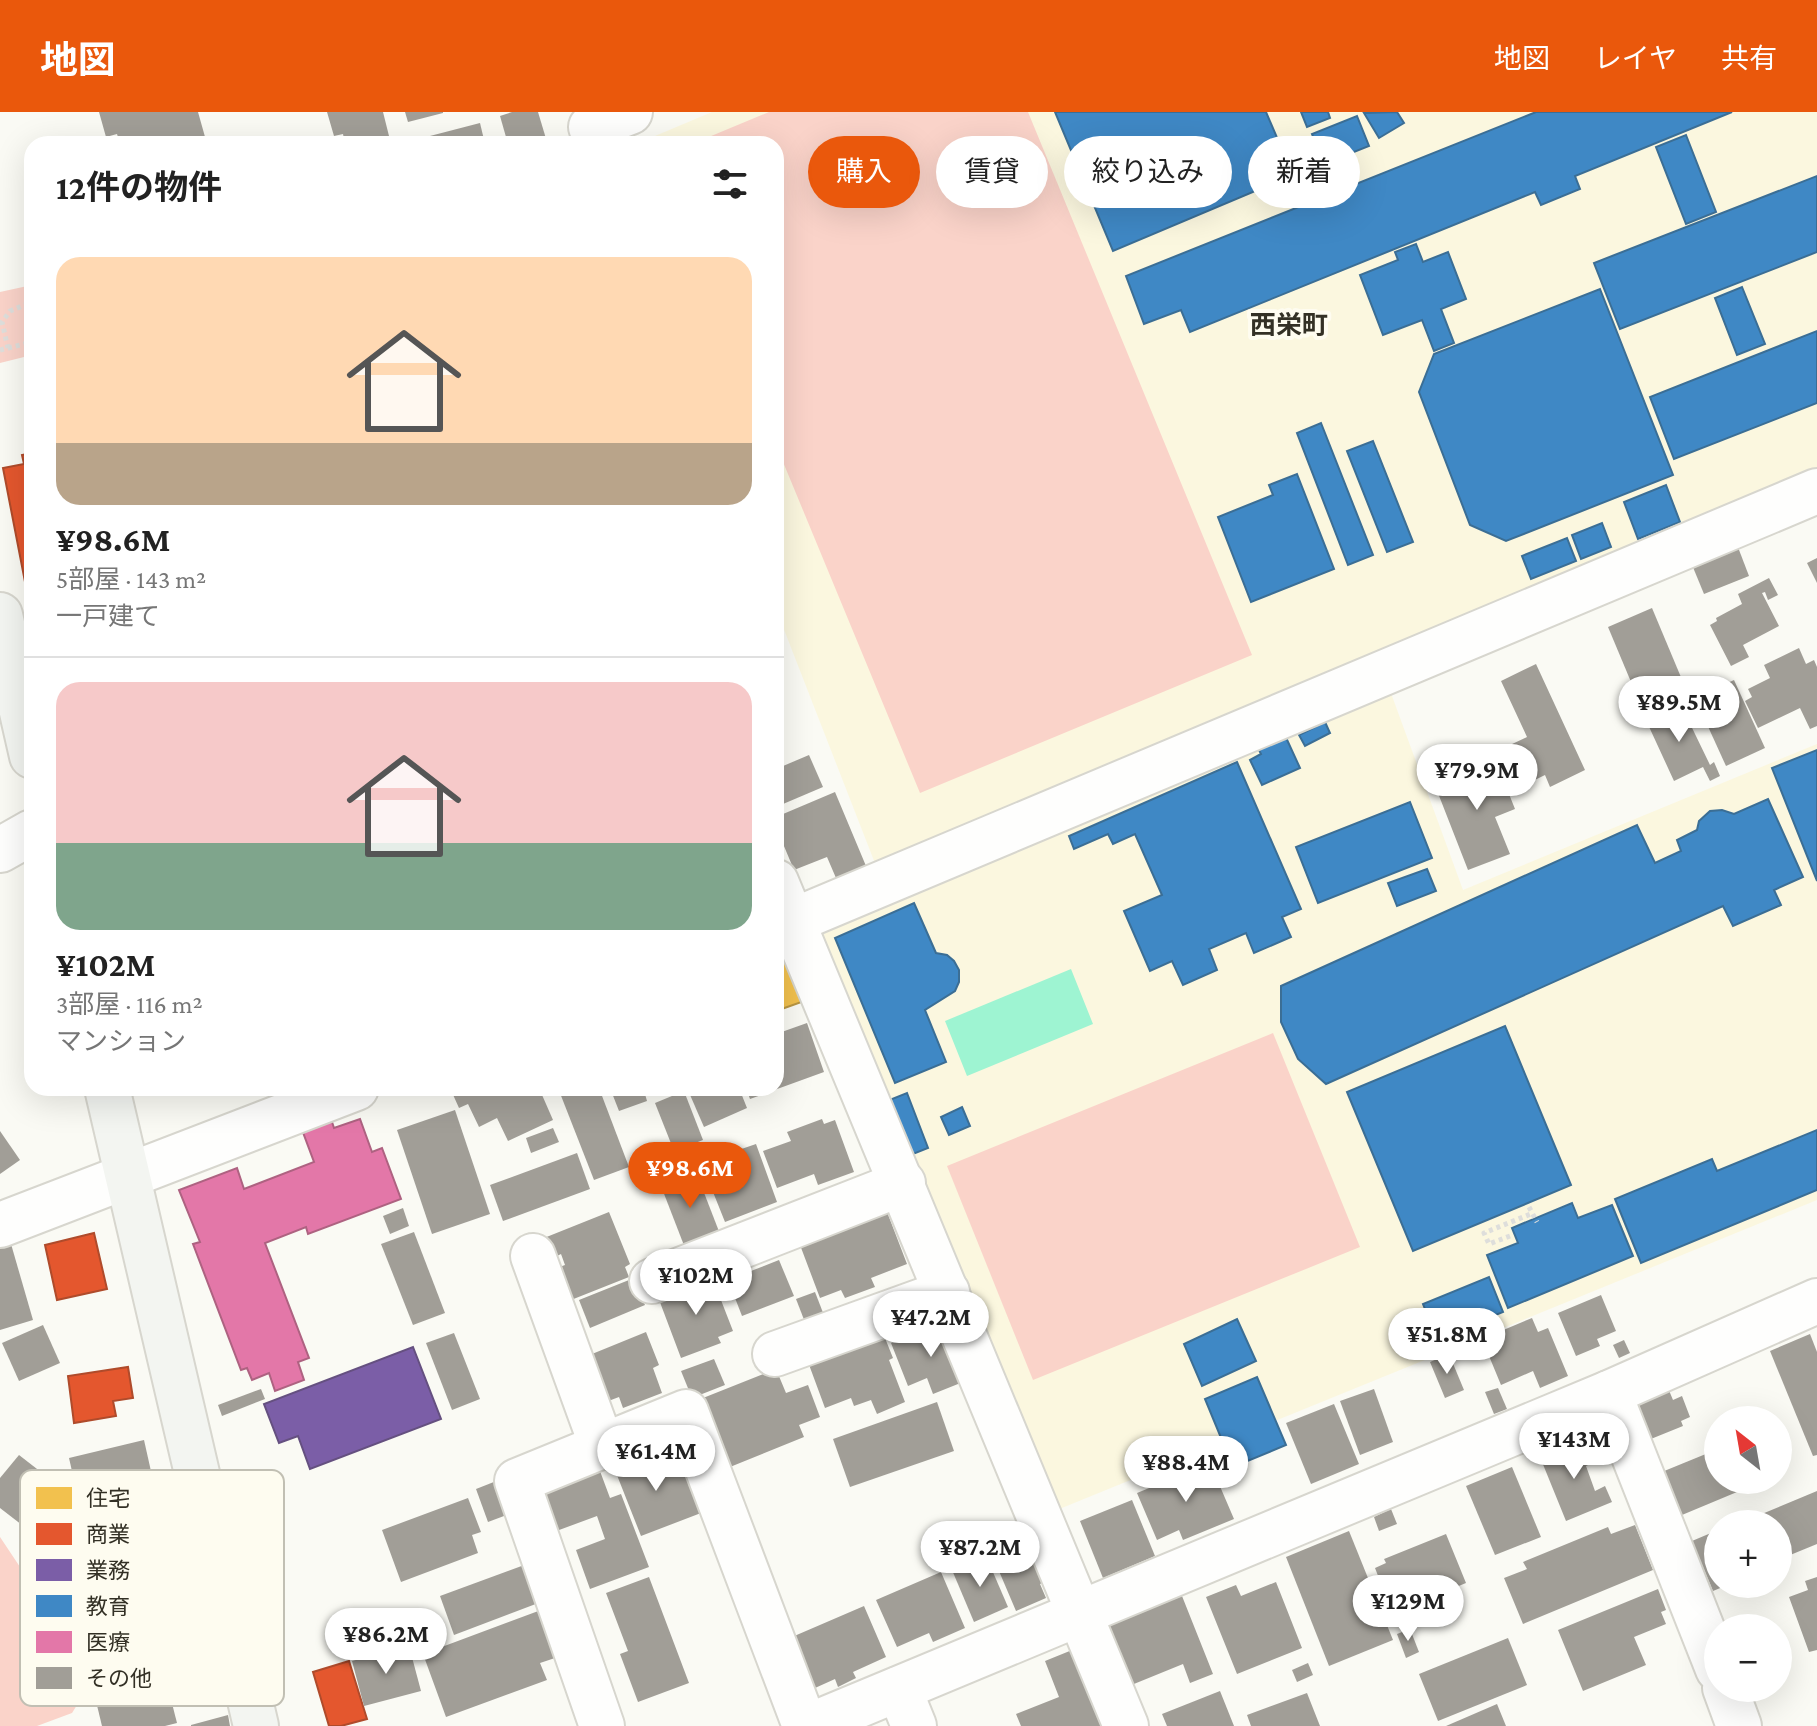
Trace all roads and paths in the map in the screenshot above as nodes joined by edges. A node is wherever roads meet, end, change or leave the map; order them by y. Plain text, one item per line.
1 (24, 305) edge
2 (24, 344) edge
3 (8, 348) junction
4 (0, 350) edge
5 (1817, 491) edge
6 (0, 615) edge
7 (24, 721) edge
8 (24, 836) edge
9 (0, 850) edge
10 (785, 924) edge
11 (109, 1096) edge
12 (335, 1096) edge
13 (127, 1176) junction
14 (903, 1183) junction
15 (1537, 1222) dead end
16 (0, 1225) edge
17 (1510, 1236) dead end
18 (533, 1256) dead end
19 (652, 1281) dead end
20 (947, 1292) junction
21 (1817, 1301) edge
22 (775, 1354) dead end
23 (1609, 1393) junction
24 (602, 1446) junction
25 (196, 1470) edge
26 (1078, 1615) junction
27 (1704, 1634) edge
28 (1730, 1702) edge
29 (251, 1706) edge
30 (907, 1708) edge
31 (256, 1726) edge
32 (602, 1726) edge
33 (807, 1726) edge
34 (1126, 1726) edge
35 (1739, 1726) edge

1 - 3 path
2 - 3 path
3 - 4 path
5 - 10 street
6 - 7 street
8 - 9 street
10 - 14 street
11 - 13 street
12 - 13 street
13 - 16 street
13 - 25 street
14 - 19 street
14 - 20 street
15 - 17 path
18 - 24 street
20 - 22 street
20 - 26 street
21 - 23 street
23 - 26 street
23 - 27 street
24 - 32 street
24 - 33 street
26 - 30 street
26 - 34 street
28 - 35 street
29 - 31 street
30 - 33 street

